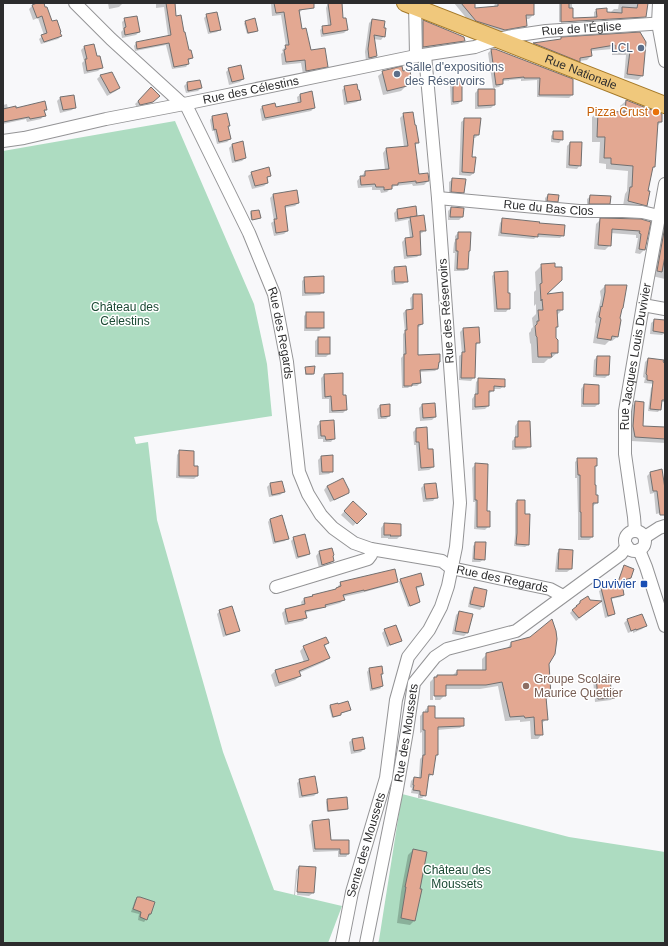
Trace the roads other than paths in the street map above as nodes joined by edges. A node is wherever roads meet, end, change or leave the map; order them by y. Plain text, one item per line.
1 (75, 3) edge
2 (659, 3) edge
3 (412, 4) edge
4 (662, 23) edge
5 (498, 39) junction
6 (420, 55) junction
7 (665, 61) edge
8 (184, 104) junction
9 (665, 105) edge
10 (3, 141) edge
11 (665, 184) edge
12 (438, 198) junction
13 (659, 216) junction
14 (643, 305) junction
15 (665, 309) edge
16 (665, 526) edge
17 (640, 534) junction
18 (627, 546) junction
19 (371, 549) junction
20 (639, 550) junction
21 (452, 568) junction
22 (276, 587) dead end
23 (563, 596) junction
24 (665, 625) edge
25 (342, 943) edge
26 (366, 943) edge

1 - 8 street, Rue des Regards
2 - 4 street
3 - 5 main road, Rue Nationale
3 - 6 street, Rue des Réservoirs
4 - 5 street, Rue de l'Église
4 - 7 street
5 - 6 street, Rue des Célestins
5 - 9 main road, Rue Nationale
6 - 8 street, Rue des Célestins
6 - 12 street, Rue des Réservoirs
8 - 10 street, Rue des Célestins
8 - 19 street, Rue des Regards
11 - 13 street, Rue Jacques Louis Duvivier
12 - 13 street, Rue du Bas Clos
12 - 21 street, Rue des Réservoirs
13 - 14 street, Rue Jacques Louis Duvivier
14 - 15 street
14 - 17 street, Rue Jacques Louis Duvivier
16 - 17 street
17 - 18 street
17 - 20 street
18 - 20 street
18 - 23 street, Rue des Moussets
19 - 21 street, Rue des Regards
19 - 22 street
20 - 24 street
21 - 23 street, Rue des Regards
21 - 25 street, Sente des Moussets
23 - 26 street, Rue des Moussets

